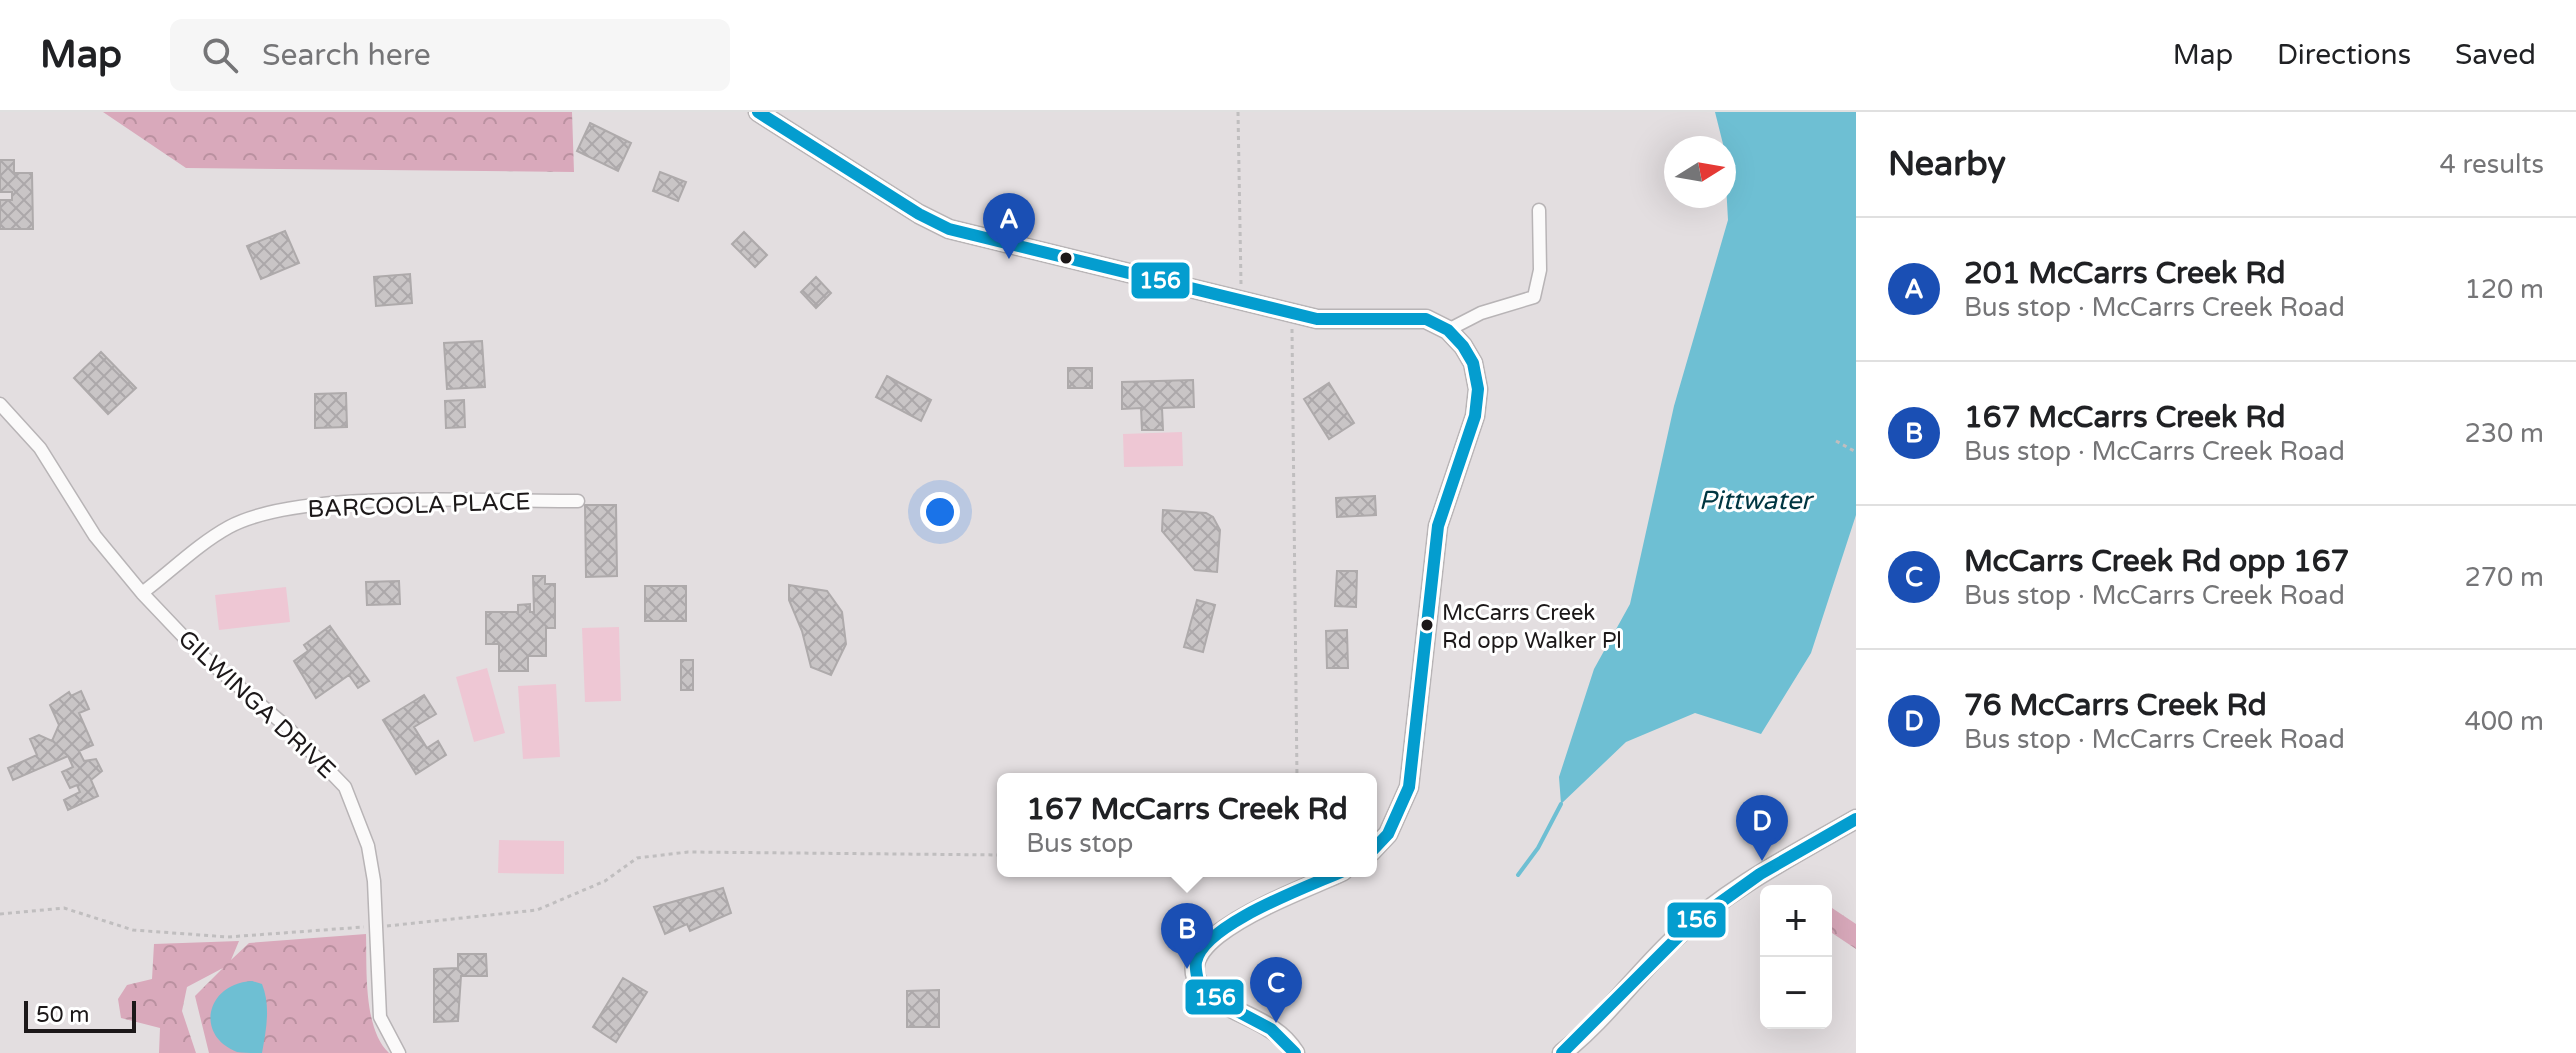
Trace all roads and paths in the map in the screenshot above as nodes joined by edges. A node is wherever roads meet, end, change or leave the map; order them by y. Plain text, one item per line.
1 (758, 112) edge
2 (1238, 112) edge
3 (1539, 210) dead end
4 (1242, 301) junction
5 (1292, 313) junction
6 (1448, 330) junction
7 (0, 404) edge
8 (1836, 441) dead end
9 (1856, 452) edge
10 (578, 501) dead end
11 (142, 593) junction
12 (1297, 773) edge
13 (1856, 819) edge
14 (1377, 846) edge
15 (997, 855) edge
16 (1329, 877) edge
17 (0, 914) edge
18 (376, 926) junction
19 (399, 1053) edge
20 (1295, 1053) edge
21 (1562, 1053) edge

1 - 4 main road
2 - 4 path
3 - 6 street
4 - 5 main road
5 - 6 main road
5 - 12 path
6 - 14 main road
7 - 11 street, GILWINGA DRIVE
8 - 9 path
10 - 11 street, BARCOOLA PLACE
11 - 18 street, GILWINGA DRIVE
13 - 21 main road
15 - 18 path
16 - 20 main road
17 - 18 path
18 - 19 street, GILWINGA DRIVE

